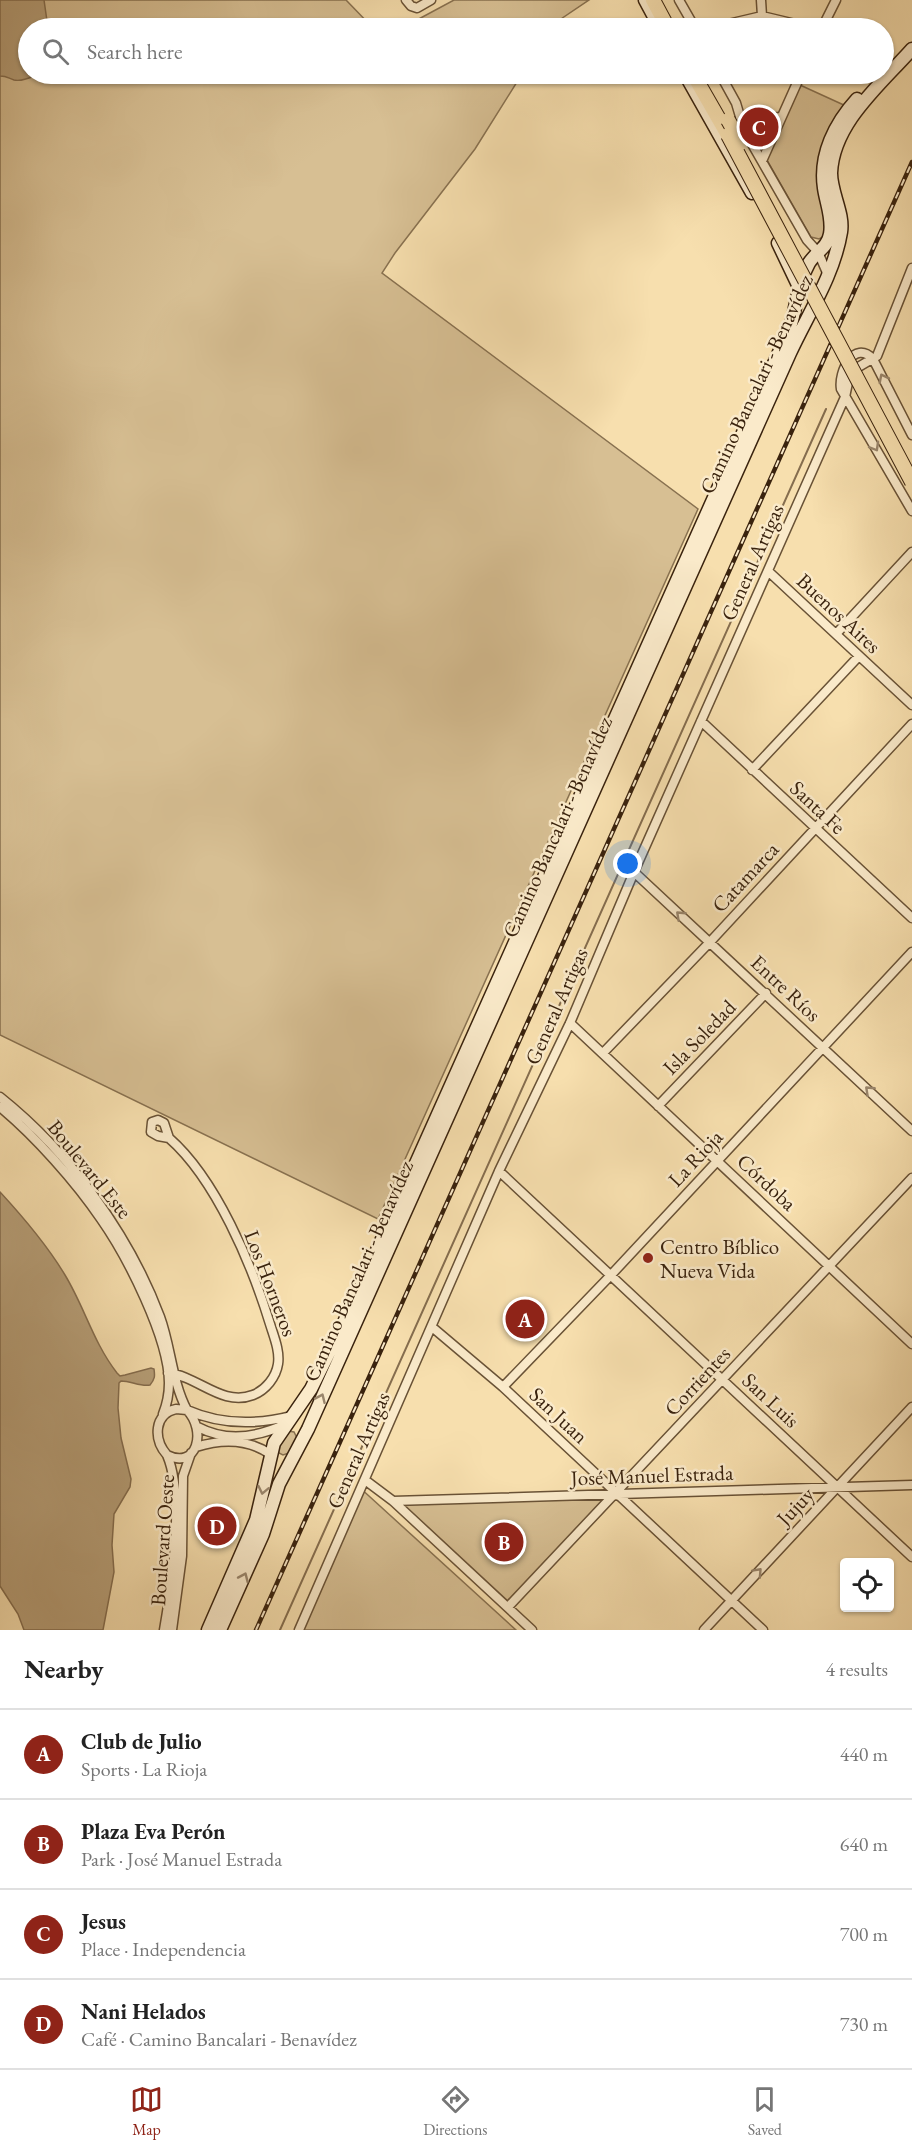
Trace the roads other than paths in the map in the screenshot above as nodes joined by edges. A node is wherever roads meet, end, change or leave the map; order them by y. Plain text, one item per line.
1 (406, 0) edge
2 (431, 0) edge
3 (645, 0) edge
4 (652, 0) edge
5 (662, 0) edge
6 (679, 0) edge
7 (761, 0) edge
8 (836, 0) edge
9 (762, 16) junction
10 (655, 18) edge
11 (662, 18) edge
12 (672, 18) edge
13 (689, 18) edge
14 (754, 18) edge
15 (770, 18) edge
16 (827, 18) edge
17 (912, 38) edge
18 (912, 49) edge
19 (894, 58) edge
20 (894, 70) edge
21 (691, 84) edge
22 (699, 84) edge
23 (710, 84) edge
24 (726, 84) edge
25 (796, 84) edge
26 (871, 84) edge
27 (881, 84) edge
28 (781, 117) junction
29 (734, 119) junction
30 (762, 161) junction
31 (819, 252) junction
32 (912, 268) edge
33 (828, 274) junction
34 (799, 287) junction
35 (818, 298) junction
36 (873, 359) junction
37 (845, 397) junction
38 (912, 435) edge
39 (912, 465) edge
40 (912, 482) edge
41 (912, 512) edge
42 (912, 552) edge
43 (768, 572) junction
44 (836, 634) junction
45 (859, 656) junction
46 (912, 705) edge
47 (701, 721) junction
48 (912, 724) edge
49 (752, 770) junction
50 (815, 828) junction
51 (634, 872) junction
52 (912, 918) edge
53 (710, 942) junction
54 (912, 952) edge
55 (766, 993) junction
56 (570, 1023) junction
57 (823, 1047) junction
58 (603, 1053) junction
59 (0, 1096) edge
60 (658, 1106) junction
61 (0, 1107) edge
62 (912, 1131) edge
63 (169, 1138) dead end
64 (717, 1160) junction
65 (500, 1171) junction
66 (69, 1172) junction
67 (912, 1178) edge
68 (830, 1266) junction
69 (610, 1275) junction
70 (432, 1327) junction
71 (912, 1344) edge
72 (172, 1373) junction
73 (723, 1380) junction
74 (503, 1387) junction
75 (912, 1407) edge
76 (187, 1410) junction
77 (163, 1414) junction
78 (288, 1420) junction
79 (198, 1427) junction
80 (303, 1438) junction
81 (194, 1450) junction
82 (270, 1454) junction
83 (167, 1455) junction
84 (294, 1458) junction
85 (178, 1475) junction
86 (365, 1480) junction
87 (912, 1485) edge
88 (837, 1487) junction
89 (617, 1494) junction
90 (393, 1501) junction
91 (912, 1557) edge
92 (174, 1593) junction
93 (731, 1600) junction
94 (508, 1608) junction
95 (164, 1630) edge
96 (172, 1630) edge
97 (208, 1630) edge
98 (220, 1630) edge
99 (299, 1630) edge
100 (532, 1630) edge
101 (704, 1630) edge
102 (763, 1630) edge

1 - 2 street
3 - 10 main road
4 - 11 main road
5 - 12 main road
6 - 13 street
7 - 9 street
8 - 16 street
9 - 14 street
9 - 15 street
17 - 19 main road
18 - 20 main road, Camino Bancalari - Benavídez
21 - 34 main road
22 - 40 main road, bridge
23 - 29 main road
24 - 29 street
25 - 28 street
26 - 31 main road, Camino Bancalari - Benavídez
27 - 33 main road, Camino Bancalari - Benavídez
28 - 29 street
28 - 30 street
29 - 30 street
29 - 39 main road, bridge
30 - 31 street
31 - 33 street
31 - 34 main road, Camino Bancalari - Benavídez
32 - 36 street
33 - 35 main road, Camino Bancalari - Benavídez
34 - 35 main road
34 - 78 main road, Camino Bancalari - Benavídez
80 -> 35 main road, Camino Bancalari - Benavídez
36 - 37 street, General Artigas
38 -> 36 street
37 -> 41 street
37 - 43 street, General Artigas
42 - 44 street
43 - 44 street, Buenos Aires
43 - 47 street, General Artigas
44 - 45 street, Buenos Aires
45 - 46 street, Buenos Aires
45 - 49 street
47 - 49 street, Santa Fe
47 - 51 street, General Artigas
48 - 50 street, Catamarca
49 - 50 street, Santa Fe
50 - 52 street, Santa Fe
50 - 53 street, Catamarca
53 -> 51 street, Entre Ríos
51 - 56 street, General Artigas
53 - 55 street, Entre Ríos
53 - 58 street, Catamarca
54 - 57 street, La Rioja
55 - 57 street, Entre Ríos
55 - 60 street, Isla Soledad
56 - 58 street, Córdoba
56 - 65 street, General Artigas
62 -> 57 street, Entre Ríos
57 - 64 street, La Rioja
58 - 60 street, Córdoba
59 - 66 street, Boulevard Este
60 - 64 street, Córdoba
61 - 66 street, Boulevard Este
63 - 72 street, Los Horneros
64 - 68 street, Córdoba
64 - 69 street, La Rioja
65 - 69 street, San Luis
65 - 70 street, General Artigas
66 - 72 street, Boulevard Este
67 - 68 street, Corrientes
68 - 71 street, Córdoba
68 - 73 street, Corrientes
69 - 73 street, San Luis
69 - 74 street, La Rioja
70 - 74 street, San Juan
70 - 86 street, General Artigas
72 - 76 street, Boulevard Este
72 - 77 street, Boulevard Este
73 - 88 street, San Luis
73 - 89 street, Corrientes
74 - 89 street, San Juan
75 - 88 street, Jujuy
76 - 77 street
76 - 78 street
76 - 79 street
77 - 83 street
78 - 79 street
78 - 80 main road
78 - 82 main road, Camino Bancalari - Benavídez
79 - 81 street
80 - 84 main road, Camino Bancalari - Benavídez
81 - 82 street
81 - 83 street
81 - 85 street, Boulevard Oeste
82 - 84 main road
82 -> 97 main road, Camino Bancalari - Benavídez
83 - 85 street, Boulevard Oeste
98 -> 84 main road, Camino Bancalari - Benavídez
85 - 92 street, Boulevard Oeste
86 - 90 street
86 - 99 street, General Artigas
87 - 88 street, José Manuel Estrada
88 - 89 street, José Manuel Estrada
88 - 91 street, San Luis
93 -> 88 street, Jujuy
89 - 90 street, José Manuel Estrada
89 - 93 street, San Juan
89 - 94 street, Corrientes
90 - 94 street
92 - 95 street, Boulevard Oeste
92 - 96 street, Boulevard Oeste
93 - 101 street, Jujuy
93 - 102 street, San Juan
94 - 100 street

